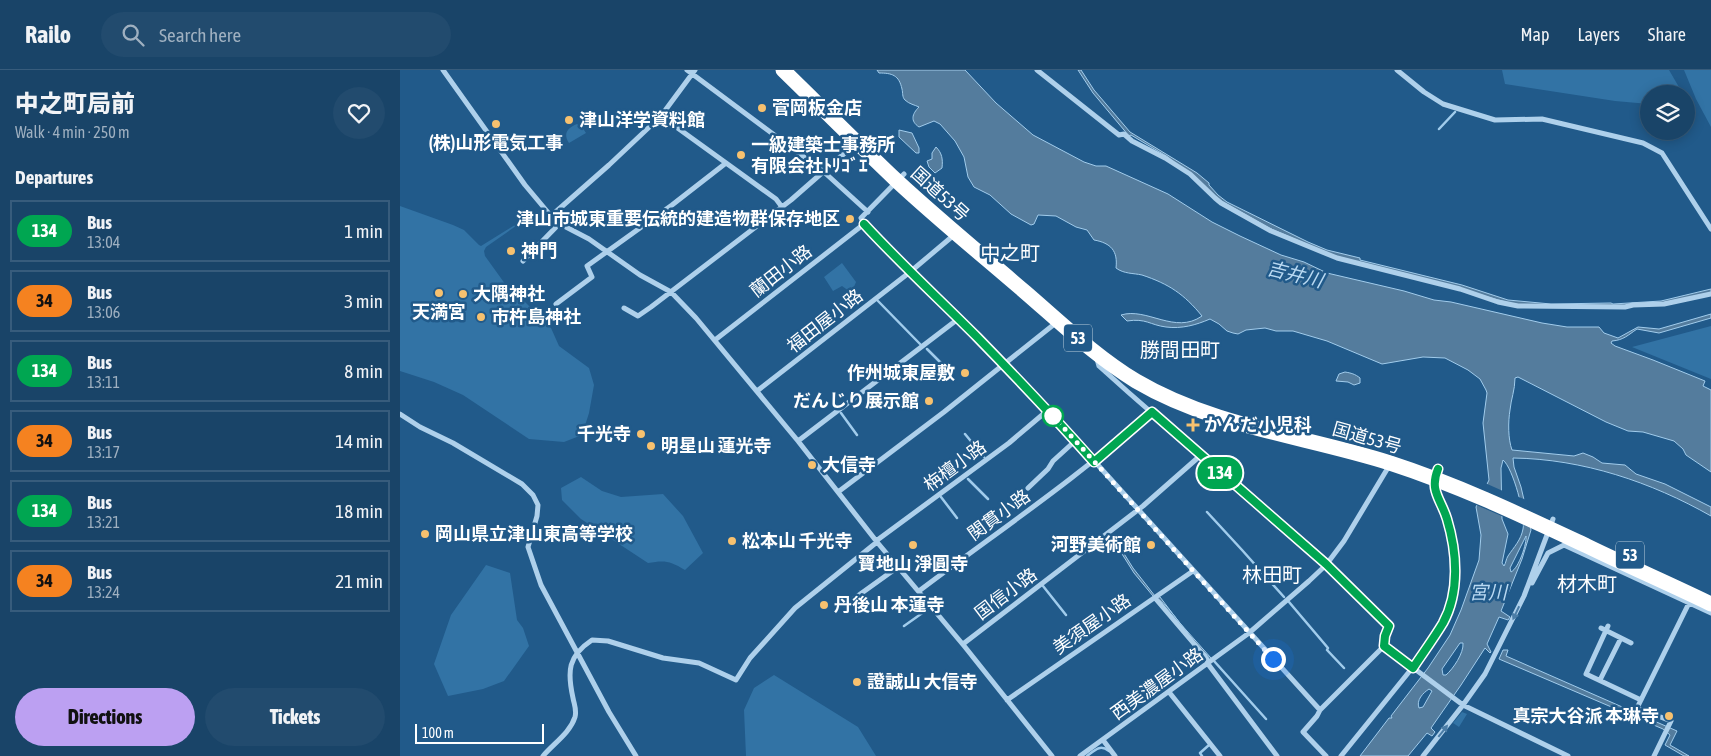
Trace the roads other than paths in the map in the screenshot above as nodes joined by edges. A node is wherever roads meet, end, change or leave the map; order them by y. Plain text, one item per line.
1 (452, 70) edge
2 (783, 70) edge
3 (796, 70) edge
4 (1037, 70) edge
5 (1397, 70) edge
6 (691, 71) edge
7 (444, 72) edge
8 (661, 116) junction
9 (857, 142) junction
10 (726, 163) junction
11 (824, 172) junction
12 (901, 178) junction
13 (782, 206) junction
14 (868, 212) junction
15 (551, 216) junction
16 (560, 223) junction
17 (864, 224) junction
18 (1711, 229) edge
19 (956, 234) junction
20 (608, 252) junction
21 (523, 261) dead end
22 (910, 272) junction
23 (671, 292) junction
24 (1711, 294) edge
25 (556, 304) dead end
26 (624, 308) dead end
27 (958, 319) junction
28 (1059, 321) junction
29 (715, 340) junction
30 (1094, 352) junction
31 (1004, 365) junction
32 (757, 391) junction
33 (1048, 410) junction
34 (1152, 412) junction
35 (400, 414) edge
36 (798, 441) junction
37 (1075, 441) junction
38 (1201, 455) junction
39 (1094, 462) junction
40 (1391, 463) junction
41 (1442, 476) junction
42 (1028, 488) dead end
43 (838, 492) junction
44 (1138, 510) junction
45 (1549, 523) junction
46 (877, 541) junction
47 (1326, 564) junction
48 (898, 568) junction
49 (1193, 571) junction
50 (919, 591) junction
51 (1711, 593) edge
52 (1524, 596) junction
53 (1155, 598) junction
54 (1689, 603) junction
55 (1711, 604) edge
56 (845, 605) dead end
57 (1711, 613) edge
58 (1249, 633) junction
59 (1621, 638) junction
60 (1631, 643) dead end
61 (963, 644) junction
62 (1384, 646) junction
63 (578, 653) junction
64 (1208, 664) junction
65 (1413, 668) junction
66 (1600, 680) junction
67 (1169, 692) junction
68 (1007, 700) junction
69 (1641, 700) junction
70 (1463, 705) junction
71 (1320, 710) junction
72 (1103, 740) junction
73 (543, 756) edge
74 (636, 756) edge
75 (1052, 756) edge
76 (1080, 756) edge
77 (1115, 756) edge
78 (1220, 756) edge
79 (1277, 756) edge
80 (1326, 756) edge
81 (1342, 756) edge
82 (1423, 756) edge
83 (1568, 756) edge
84 (1654, 756) edge

1 - 7 street
2 - 9 highway, 国道53号 / 53
3 - 12 highway, 国道53号 / 53
4 - 24 street
5 - 18 street
6 - 8 street
6 - 11 street
7 - 15 street
8 - 10 street
8 - 15 street
9 - 11 street
9 - 12 highway, 国道53号 / 53
10 - 13 street
10 - 20 street
11 - 13 street
11 - 14 street
12 - 14 street
12 - 19 highway, 国道53号 / 53
12 - 41 highway, 国道53号 / 53
13 - 23 street
14 - 17 street
15 - 16 street
16 - 20 street
16 - 21 street
17 - 22 street
17 - 29 street, 蘭田小路
19 - 22 street, 福田屋小路
19 - 28 highway, 国道53号 / 53
20 - 23 street
20 - 25 street
22 - 27 street
22 - 32 street, 福田屋小路
23 - 26 street
23 - 29 street
27 - 31 street
27 - 36 street
28 - 30 highway, 国道53号 / 53
28 - 31 street
29 - 32 street
30 - 34 street
30 - 40 highway, 国道53号 / 53
31 - 33 street
31 - 43 street
32 - 36 street
33 - 37 street
33 - 46 street, 栴檀小路
34 - 38 street
34 - 39 street, 関貫小路
35 - 63 street
36 - 43 street
37 - 39 street
37 - 42 street
38 - 44 street, 国信小路
38 - 47 street
39 - 44 street
39 - 50 street, 関貫小路
40 - 41 highway, 国道53号 / 53
40 - 47 street, 西美濃屋小路
41 - 45 highway, 国道53号 / 53
41 - 65 street
43 - 46 street
44 - 49 street
44 - 61 street, 国信小路
45 - 51 highway, 国道53号 / 53
45 - 52 street
45 - 55 highway, 国道53号 / 53
46 - 48 street
46 - 63 street, 栴檀小路
47 - 58 street, 西美濃屋小路
47 - 62 street
48 - 50 street
48 - 56 street
49 - 53 street, 美須屋小路
49 - 58 street
50 - 61 street
52 - 54 street
52 -> 70 street
53 - 64 street
53 - 68 street, 美須屋小路
54 - 57 street
54 - 69 street
58 - 64 street, 西美濃屋小路
58 - 71 street
59 - 60 street
59 - 66 street
59 - 66 street
61 - 68 street
62 - 65 street
62 - 71 street
63 - 73 street
63 - 74 street
64 - 67 street, 西美濃屋小路
64 - 79 street
65 - 70 street
65 - 81 street
66 - 69 street
67 - 72 street, 西美濃屋小路
67 - 78 street
68 - 75 street
69 - 84 street
82 -> 70 street
70 - 83 street
71 - 80 street
72 - 76 street, 西美濃屋小路
72 - 77 street

